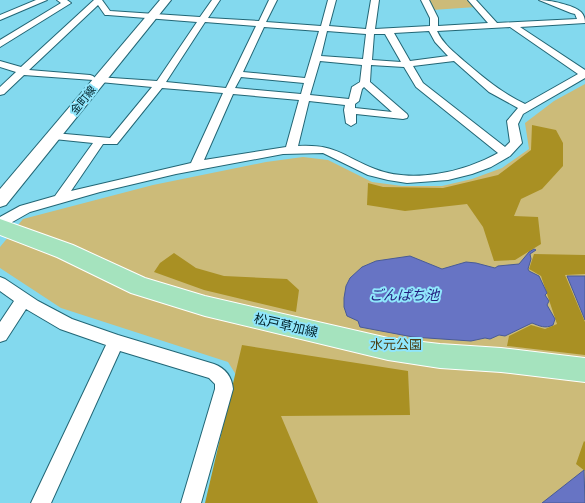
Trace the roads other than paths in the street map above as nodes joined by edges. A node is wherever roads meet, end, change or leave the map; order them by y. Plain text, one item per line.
1 (43, 0) edge
2 (61, 0) edge
3 (98, 0) edge
4 (157, 0) edge
5 (166, 0) edge
6 (216, 0) edge
7 (273, 0) edge
8 (332, 0) edge
9 (375, 0) edge
10 (425, 0) edge
11 (472, 0) edge
12 (543, 0) edge
13 (148, 16) junction
14 (0, 18) edge
15 (202, 20) junction
16 (583, 21) edge
17 (262, 24) junction
18 (512, 25) junction
19 (495, 26) junction
20 (324, 29) junction
21 (433, 29) junction
22 (388, 31) junction
23 (370, 32) junction
24 (0, 44) edge
25 (317, 58) junction
26 (455, 58) junction
27 (368, 62) junction
28 (0, 64) edge
29 (408, 64) junction
30 (22, 71) junction
31 (238, 74) junction
32 (585, 74) edge
33 (95, 78) junction
34 (310, 81) junction
35 (364, 83) junction
36 (159, 85) junction
37 (229, 91) junction
38 (0, 92) edge
39 (305, 98) junction
40 (349, 106) junction
41 (525, 108) junction
42 (351, 122) dead end
43 (54, 136) junction
44 (100, 141) junction
45 (292, 150) junction
46 (506, 153) junction
47 (196, 166) junction
48 (0, 183) edge
49 (59, 199) junction
50 (0, 201) edge
51 (0, 224) edge
52 (0, 227) edge
53 (0, 283) edge
54 (23, 300) junction
55 (0, 335) edge
56 (116, 342) junction
57 (585, 370) edge
58 (41, 503) edge
59 (191, 503) edge

1 - 14 street
2 - 24 street
3 - 13 street
3 - 30 street
4 - 13 main road, 金町線
5 - 13 main road, 金町線
6 - 15 street
7 - 17 street
8 - 20 street
9 - 23 street
10 - 21 street
11 - 19 street
12 - 16 street
13 - 15 street
13 - 33 main road, 金町線
15 - 17 street
15 - 36 street
16 - 18 street
17 - 20 street
17 - 31 street
18 - 19 street
18 - 32 street
19 - 21 street
20 - 23 street
20 - 25 street
21 - 22 street
21 - 26 street
22 - 23 street
22 - 29 street
23 - 27 street
25 - 27 street
25 - 34 street
26 - 29 street
26 - 41 street
27 - 29 street
27 - 35 street
28 - 30 street
29 - 46 street
30 - 33 street
30 - 38 street
31 - 34 street
31 - 37 street
32 - 41 street
33 - 36 street
33 - 43 main road, 金町線
33 - 48 main road, 金町線
34 - 39 street
35 - 40 street
35 - 40 street
36 - 37 street
36 - 44 street
37 - 39 street
37 - 47 street
39 - 40 street
39 - 45 street
40 - 42 street
41 - 46 street
43 - 44 street
43 - 50 main road, 金町線
44 - 49 street
45 - 46 street
45 - 47 street
47 - 49 street
49 - 51 street
52 - 57 main road, 松戸草加線
53 - 54 street
54 - 55 street
54 - 56 street
56 - 58 street
56 - 59 street

